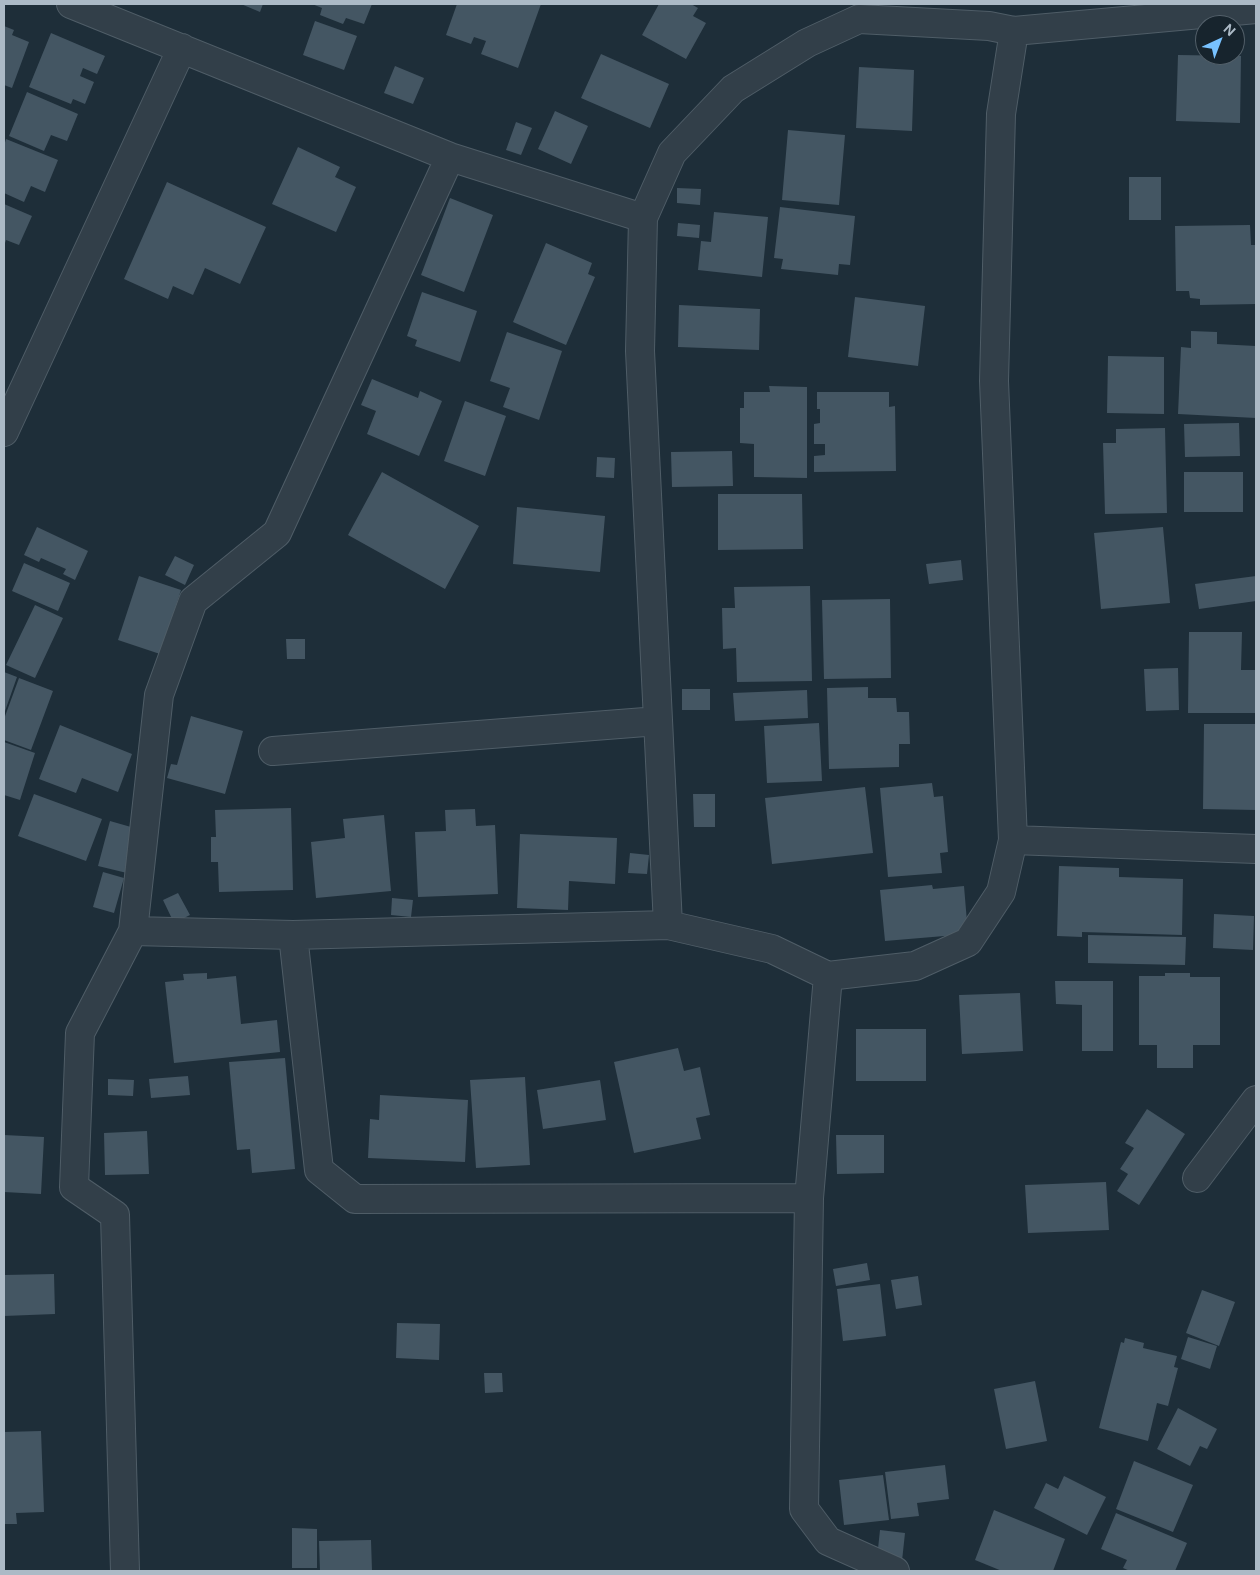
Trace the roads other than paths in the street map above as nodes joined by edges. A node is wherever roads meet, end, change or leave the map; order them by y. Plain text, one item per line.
1 (71, 4) edge
2 (1256, 9) edge
3 (997, 20) edge
4 (182, 48) junction
5 (450, 158) junction
6 (643, 218) junction
7 (4, 432) edge
8 (658, 720) junction
9 (273, 751) dead end
10 (1013, 840) junction
11 (1256, 849) edge
12 (668, 925) junction
13 (133, 931) junction
14 (293, 934) junction
15 (828, 976) junction
16 (1256, 1100) edge
17 (1197, 1178) dead end
18 (809, 1198) junction
19 (125, 1571) edge
20 (895, 1571) edge

1 - 4 street
2 - 3 street
3 - 6 street
3 - 10 street
4 - 5 street
4 - 7 street
5 - 6 street
5 - 13 street
6 - 8 street
8 - 9 street
8 - 12 street
10 - 11 street
10 - 15 street
12 - 14 street
12 - 15 street
13 - 14 street
13 - 19 street
14 - 18 street
15 - 18 street
16 - 17 street
18 - 20 street

